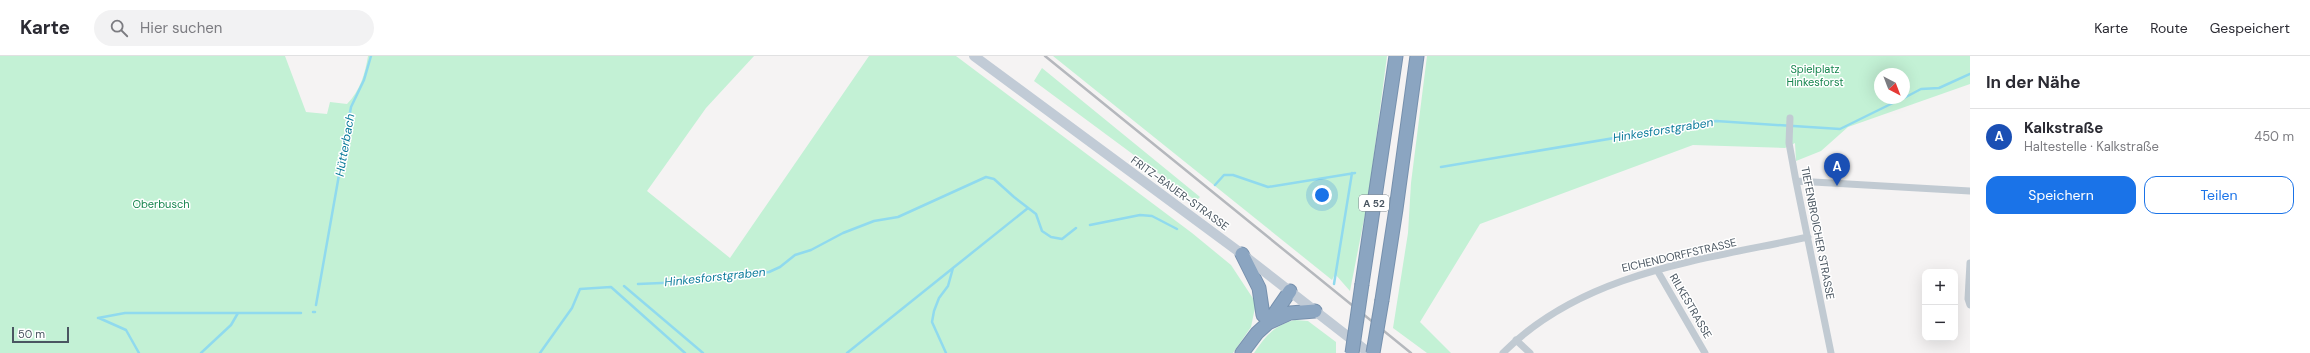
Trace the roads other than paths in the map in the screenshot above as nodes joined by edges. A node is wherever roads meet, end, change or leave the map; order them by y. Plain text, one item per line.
1 (974, 56) edge
2 (1396, 56) edge
3 (1416, 56) edge
4 (1790, 118) dead end
5 (1796, 181) junction
6 (1970, 192) edge
7 (1808, 237) junction
8 (1242, 254) junction
9 (1970, 263) edge
10 (1657, 270) junction
11 (1287, 288) junction
12 (1970, 305) edge
13 (1316, 311) junction
14 (1266, 319) junction
15 (1516, 340) junction
16 (1242, 353) edge
17 (1352, 353) edge
18 (1369, 353) edge
19 (1373, 353) edge
20 (1503, 353) edge
21 (1530, 353) edge
22 (1705, 353) edge
23 (1831, 353) edge

1 - 8 main road, FRITZ-BAUER-STRASSE
2 - 17 highway, A 52, bridge
3 - 19 highway, A 52, bridge
4 - 5 street, TIEFENBROICHER STRASSE
5 - 6 street
5 - 7 street, TIEFENBROICHER STRASSE
7 - 10 street, EICHENDORFFSTRASSE
7 - 23 street, TIEFENBROICHER STRASSE
8 - 11 main road, FRITZ-BAUER-STRASSE
8 - 14 highway
9 - 12 street
10 - 15 street, EICHENDORFFSTRASSE
10 - 22 street, RILKESTRASSE
11 - 13 main road, FRITZ-BAUER-STRASSE
11 - 14 highway
13 - 14 highway
13 - 18 main road, FRITZ-BAUER-STRASSE
14 - 16 highway
15 - 20 street, EICHENDORFFSTRASSE
15 - 21 street

